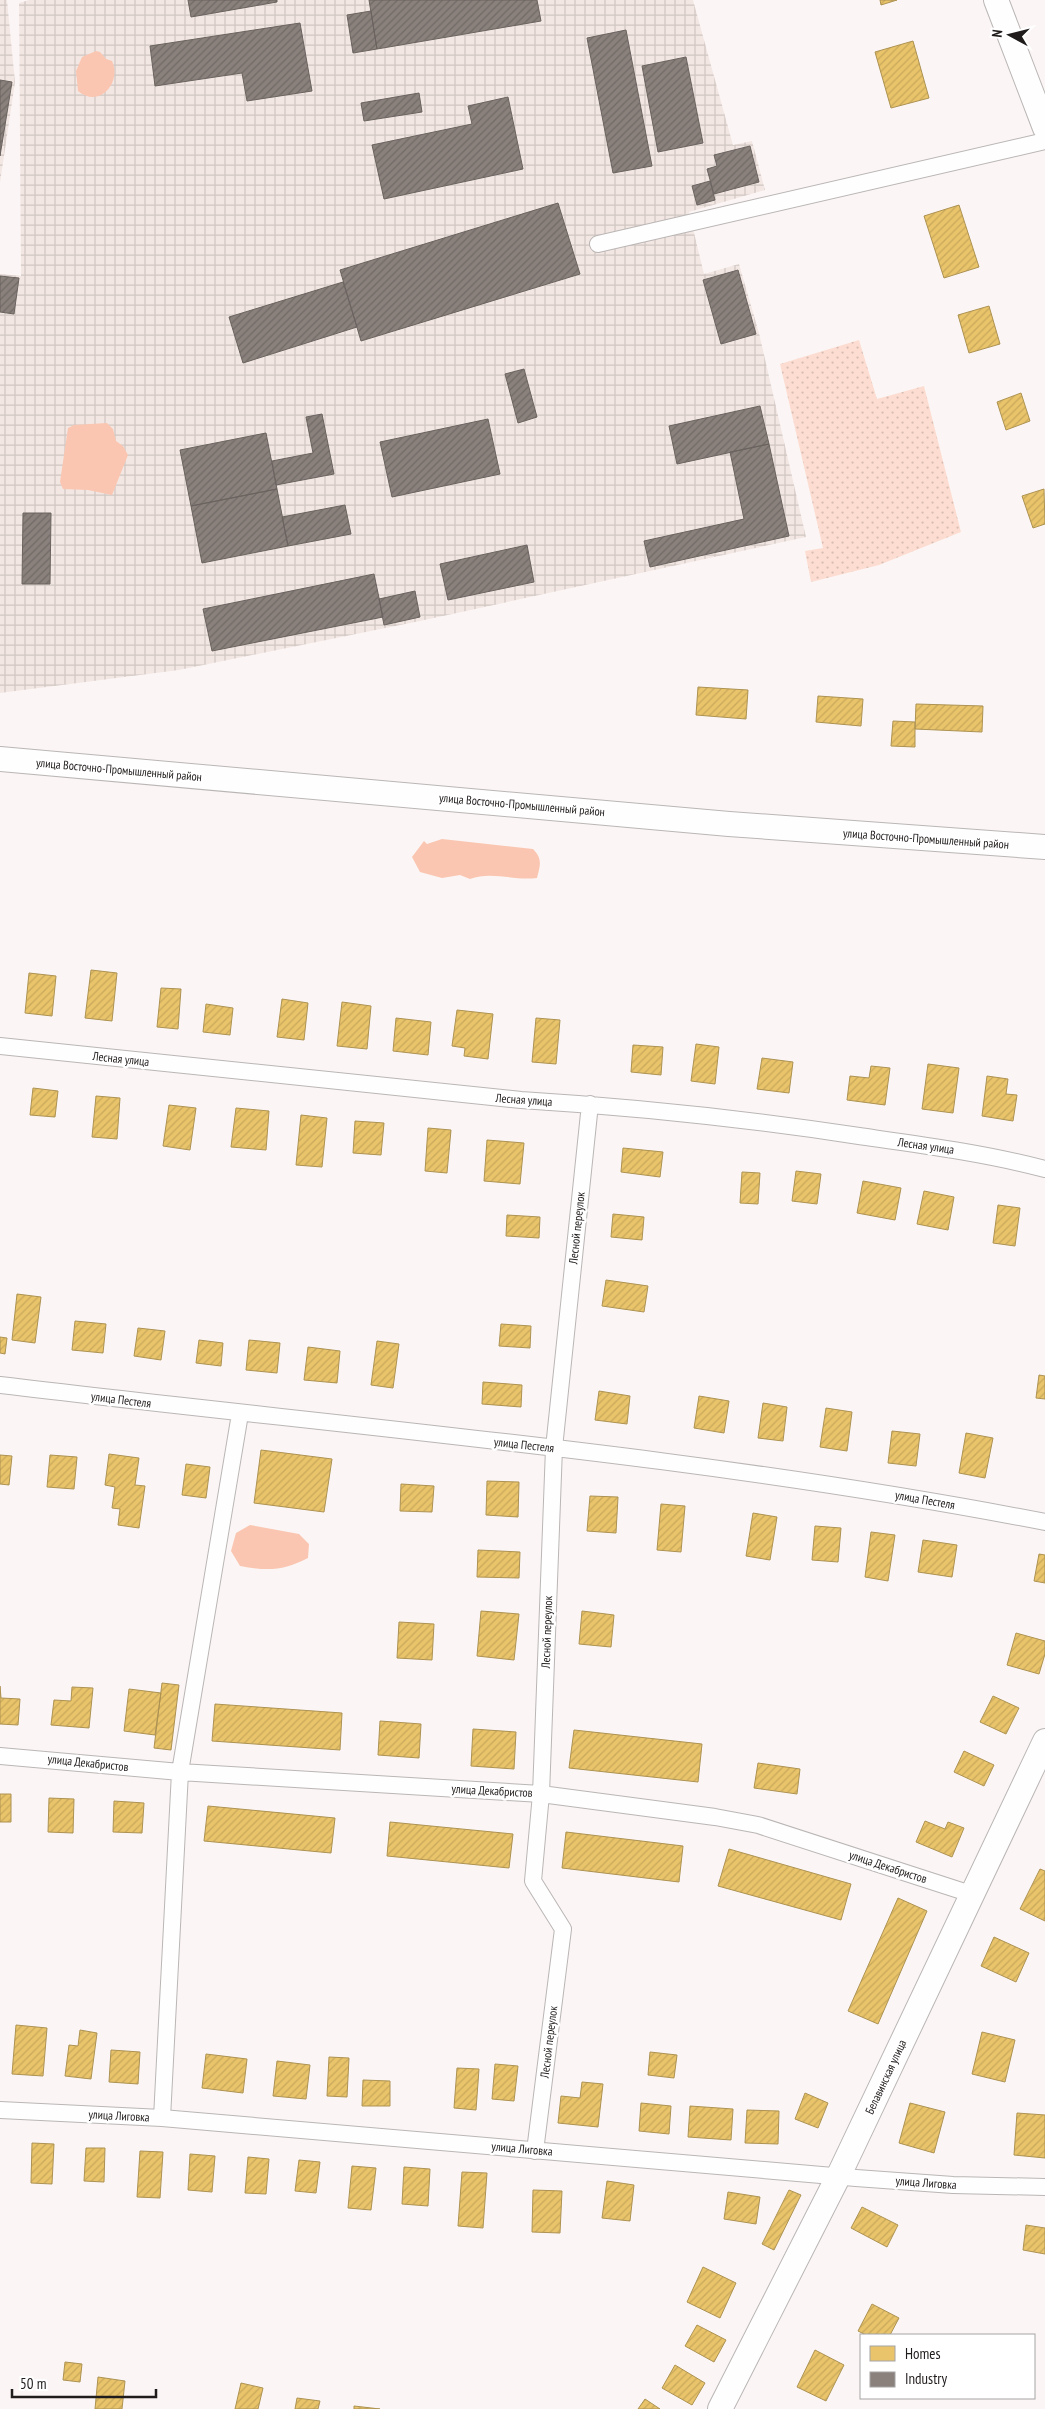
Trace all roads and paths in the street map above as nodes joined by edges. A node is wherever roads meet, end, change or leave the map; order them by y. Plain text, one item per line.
1 (996, 0) edge
2 (1045, 128) edge
3 (1045, 141) edge
4 (598, 244) dead end
5 (0, 759) edge
6 (1045, 847) edge
7 (0, 1046) edge
8 (590, 1104) junction
9 (1045, 1169) edge
10 (0, 1385) edge
11 (240, 1414) junction
12 (554, 1448) junction
13 (1045, 1522) edge
14 (1045, 1742) edge
15 (0, 1756) edge
16 (180, 1772) junction
17 (541, 1794) junction
18 (971, 1894) junction
19 (0, 2110) edge
20 (162, 2118) junction
21 (535, 2151) junction
22 (838, 2177) junction
23 (1045, 2187) edge
24 (720, 2409) edge

1 - 2 street
3 - 4 street
5 - 6 street, улица Восточно-Промышленный район
7 - 8 street, Лесная улица
8 - 9 street, Лесная улица
8 - 12 street, Лесной переулок
10 - 11 street, улица Пестеля
11 - 12 street, улица Пестеля
11 - 16 street
12 - 13 street, улица Пестеля
12 - 17 street, Лесной переулок
14 - 18 street, Белавинская улица
15 - 16 street, улица Декабристов
16 - 17 street, улица Декабристов
16 - 20 street
17 - 18 street, улица Декабристов
17 - 21 street, Лесной переулок
18 - 22 street, Белавинская улица
19 - 20 street, улица Лиговка
20 - 21 street, улица Лиговка
21 - 22 street, улица Лиговка
22 - 23 street, улица Лиговка
22 - 24 street, Белавинская улица

